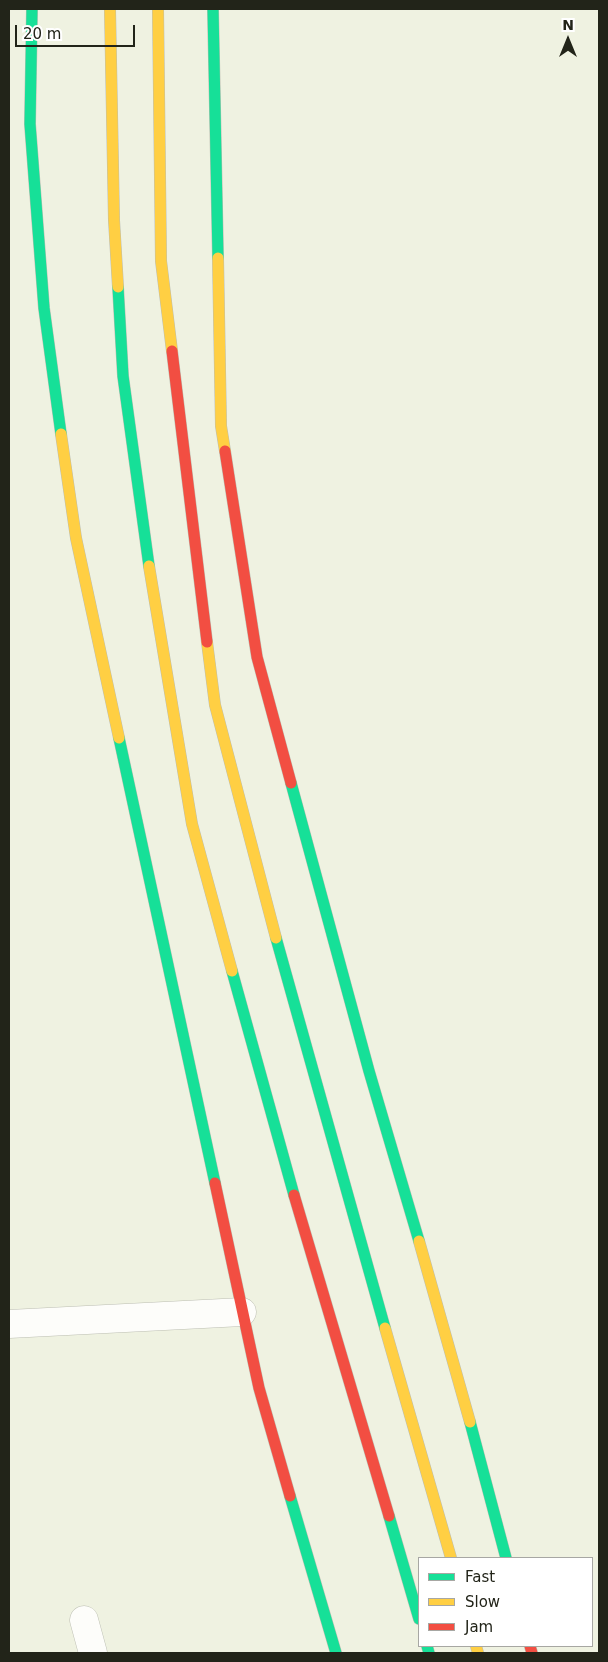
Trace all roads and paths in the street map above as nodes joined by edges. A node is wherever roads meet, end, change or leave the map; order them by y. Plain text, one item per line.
1 (32, 9) edge
2 (110, 9) edge
3 (158, 9) edge
4 (213, 9) edge
5 (242, 1312) junction
6 (9, 1324) edge
7 (451, 1557) edge
8 (506, 1557) edge
9 (418, 1616) edge
10 (84, 1620) dead end
11 (93, 1653) edge
12 (336, 1653) edge

1 - 5 main road
2 - 9 main road
3 - 7 main road
4 - 8 main road
5 - 6 street
5 - 12 main road
10 - 11 street

